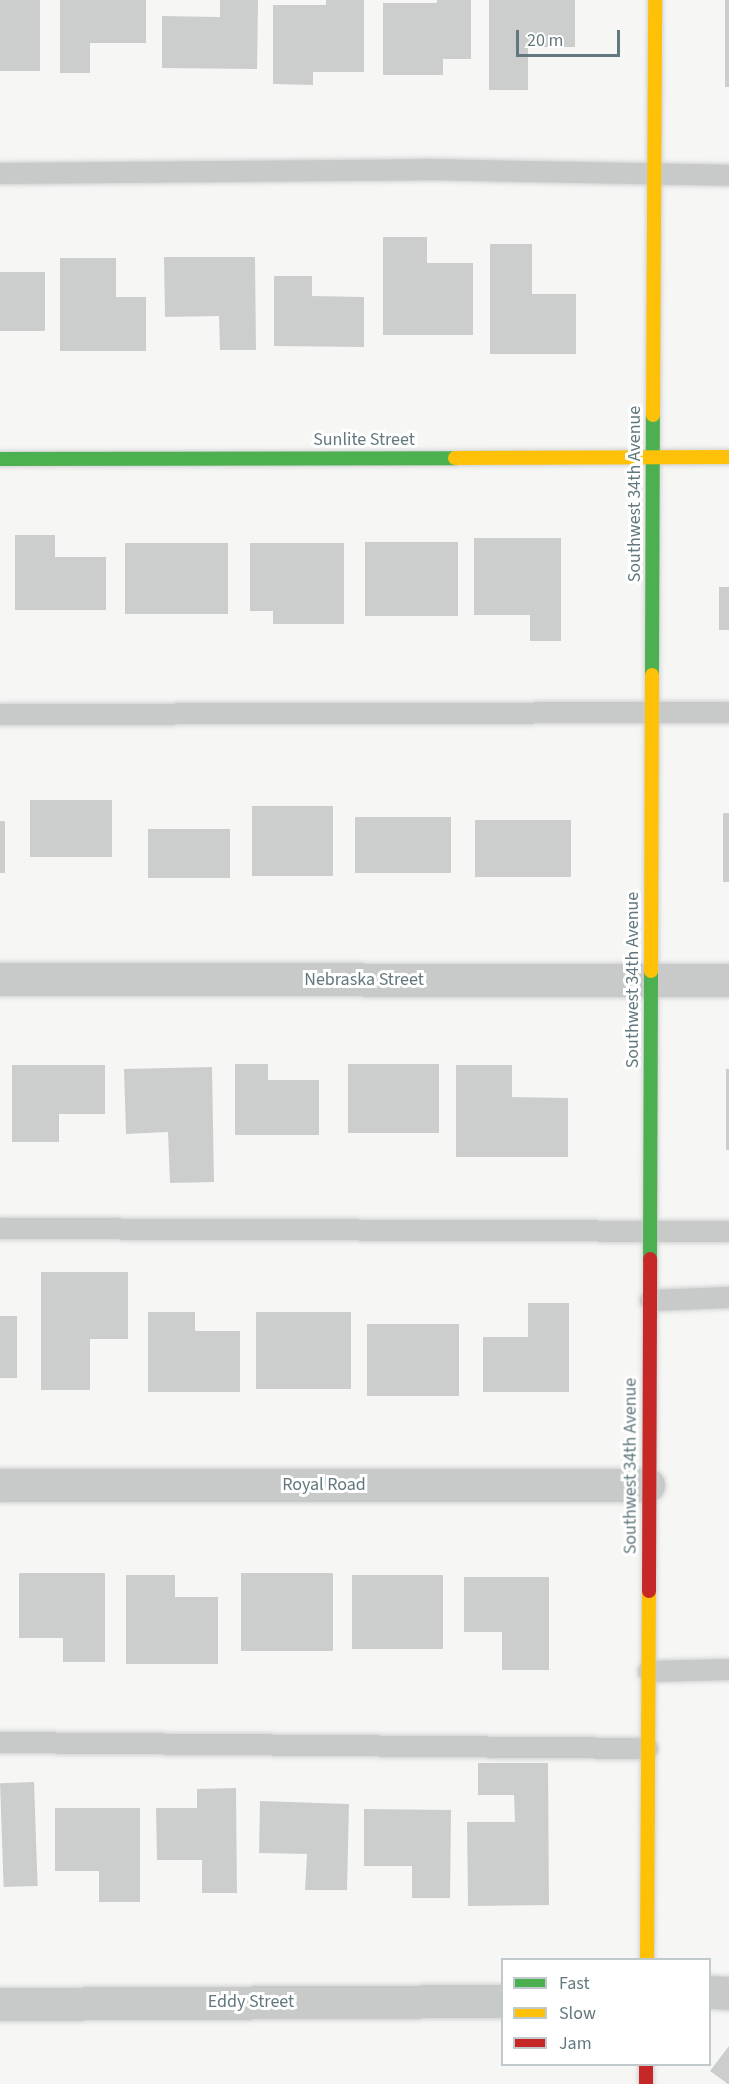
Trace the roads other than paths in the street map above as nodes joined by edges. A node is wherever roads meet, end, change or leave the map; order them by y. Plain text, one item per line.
1 (655, 0) edge
2 (0, 173) edge
3 (654, 175) junction
4 (729, 175) edge
5 (729, 457) edge
6 (653, 458) junction
7 (0, 459) edge
8 (652, 712) junction
9 (729, 712) edge
10 (0, 714) edge
11 (0, 979) edge
12 (651, 980) junction
13 (729, 980) edge
14 (0, 1228) edge
15 (650, 1231) junction
16 (729, 1232) edge
17 (729, 1296) edge
18 (650, 1300) junction
19 (0, 1485) edge
20 (648, 1485) junction
21 (729, 1669) edge
22 (648, 1671) junction
23 (0, 1743) edge
24 (647, 1748) junction
25 (647, 1958) edge
26 (711, 1992) edge
27 (729, 1992) edge
28 (501, 2001) edge
29 (0, 2004) edge
30 (646, 2066) edge
31 (646, 2084) edge

1 - 3 main road, Southwest 34th Avenue
2 - 3 lane
3 - 4 lane
3 - 6 main road, Southwest 34th Avenue
5 - 6 main road, Sunlite Street
6 - 7 main road, Sunlite Street
6 - 8 main road, Southwest 34th Avenue
8 - 9 lane
8 - 10 lane
8 - 12 main road, Southwest 34th Avenue
11 - 12 street, Nebraska Street
12 - 13 street, Nebraska Street
12 - 15 main road, Southwest 34th Avenue
14 - 15 lane
15 - 16 lane
15 - 18 main road, Southwest 34th Avenue
17 - 18 lane
18 - 20 main road, Southwest 34th Avenue
19 - 20 street, Royal Road
20 - 22 main road, Southwest 34th Avenue
21 - 22 lane
22 - 24 main road, Southwest 34th Avenue
23 - 24 lane
24 - 25 main road, Southwest 34th Avenue
26 - 27 street
28 - 29 street, Eddy Street
30 - 31 main road

